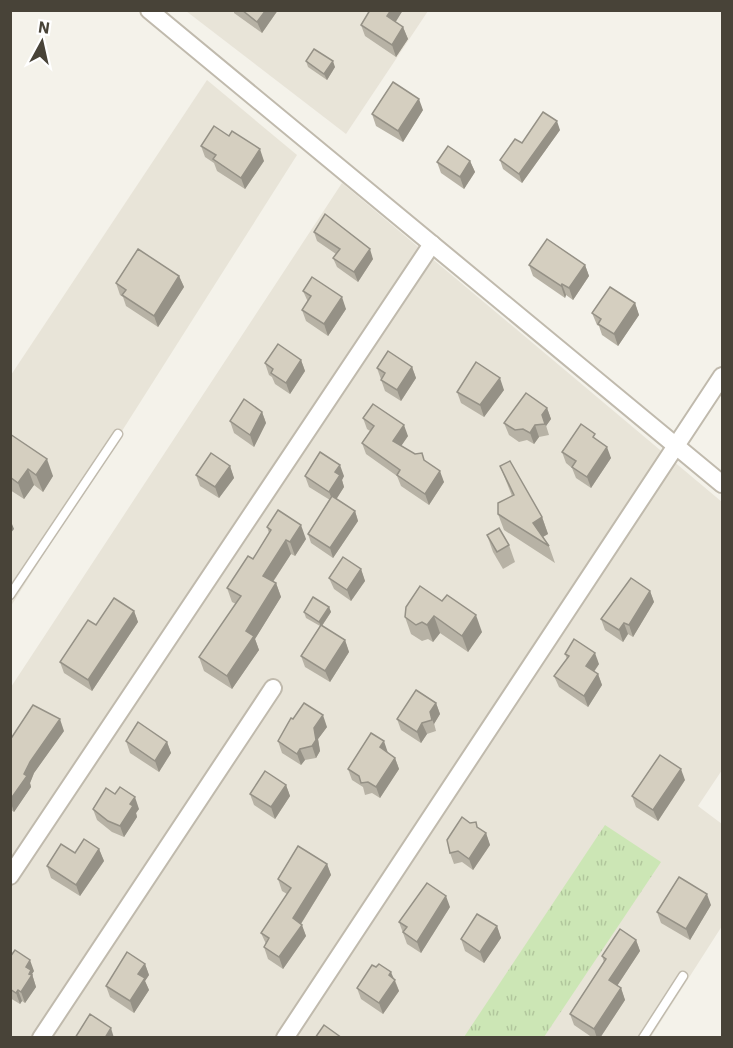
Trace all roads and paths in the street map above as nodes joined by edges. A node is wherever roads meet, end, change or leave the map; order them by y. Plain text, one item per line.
1 (149, 10) edge
2 (432, 244) junction
3 (723, 376) edge
4 (118, 434) dead end
5 (676, 445) junction
6 (723, 484) edge
7 (10, 595) edge
8 (273, 688) dead end
9 (10, 876) edge
10 (683, 976) dead end
11 (41, 1038) edge
12 (285, 1038) edge
13 (643, 1038) edge

1 - 2 street
2 - 5 street
2 - 9 street
3 - 5 street
4 - 7 lane
5 - 6 street
5 - 12 street
8 - 11 street
10 - 13 lane

